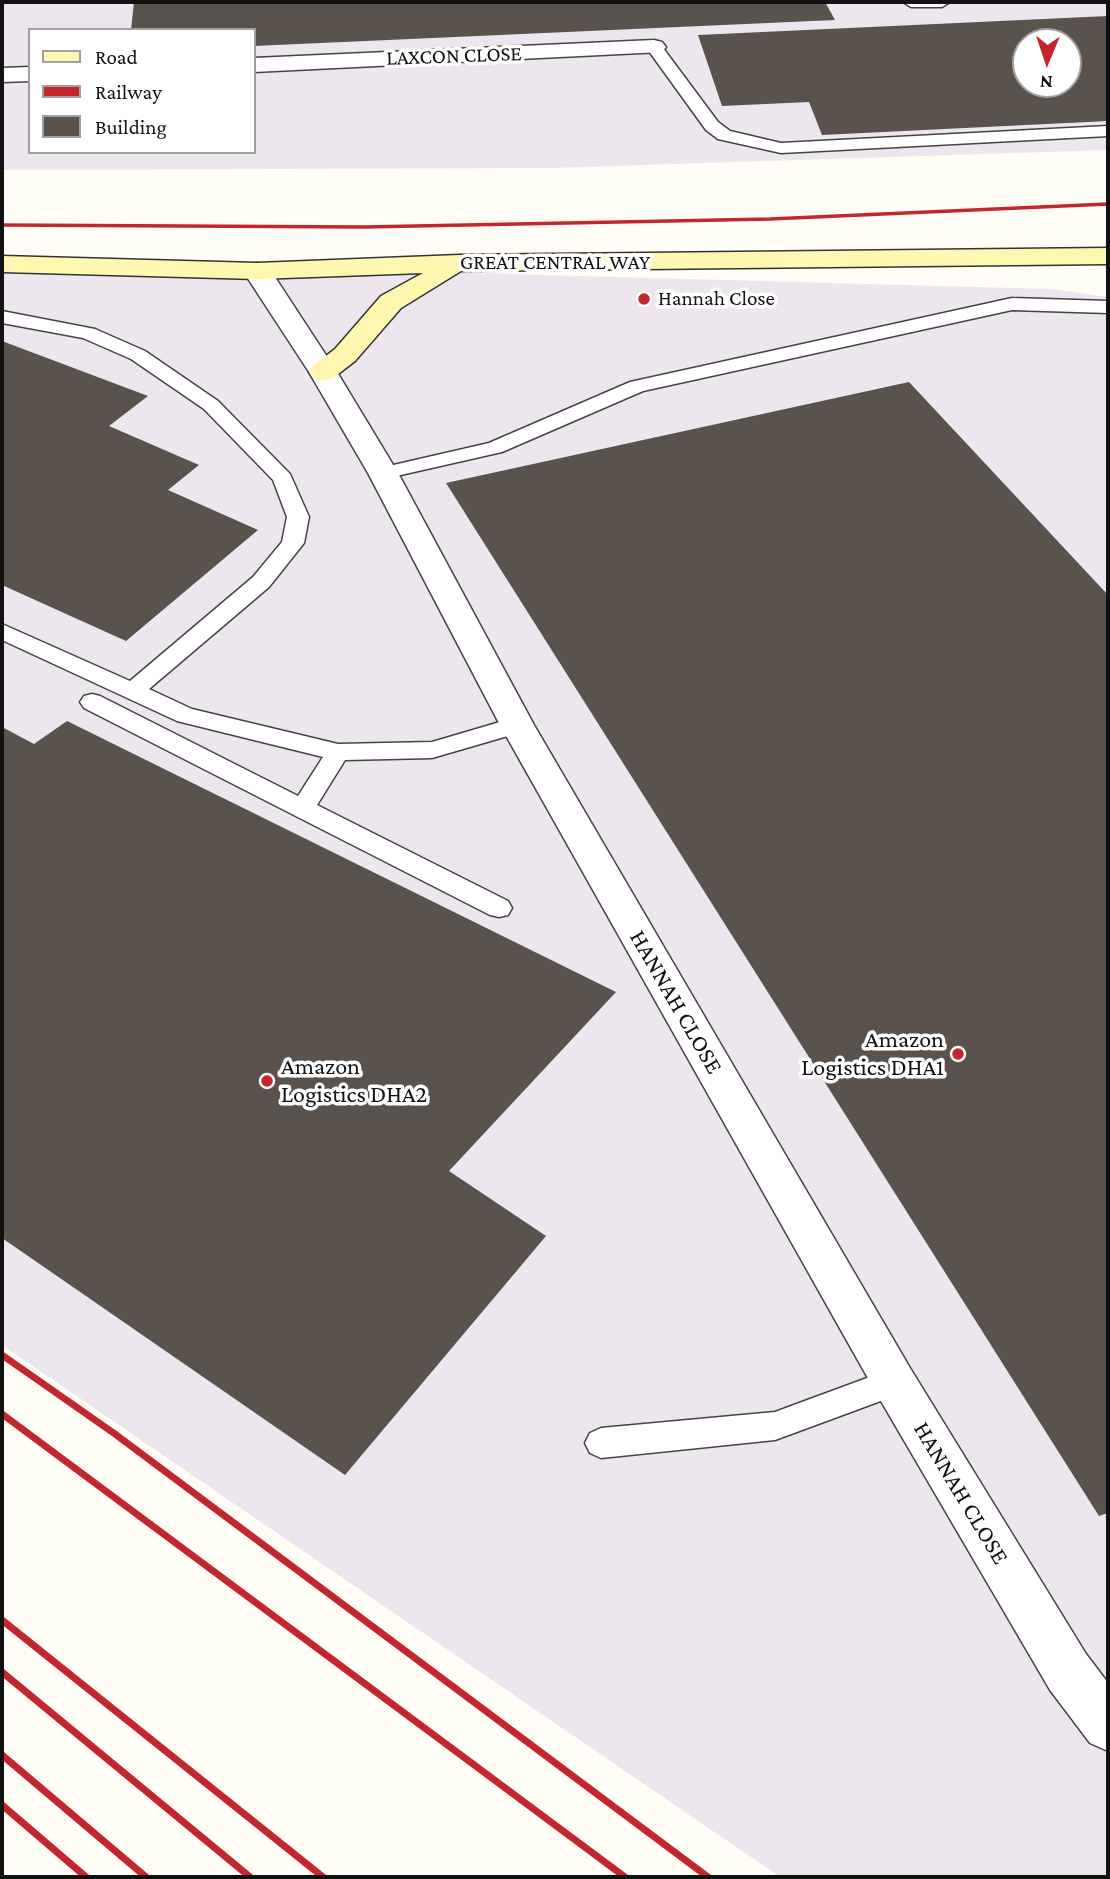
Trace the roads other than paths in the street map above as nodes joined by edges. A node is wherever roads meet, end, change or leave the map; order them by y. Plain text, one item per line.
1 (911, 2) edge
2 (942, 2) edge
3 (654, 47) joint
4 (256, 65) edge
5 (28, 74) edge
6 (2, 75) edge
7 (1108, 131) edge
8 (1108, 256) edge
9 (459, 263) junction
10 (2, 264) edge
11 (257, 271) junction
12 (1108, 307) edge
13 (2, 317) edge
14 (323, 372) junction
15 (383, 474) junction
16 (2, 631) edge
17 (133, 691) junction
18 (92, 702) dead end
19 (517, 725) junction
20 (338, 752) junction
21 (302, 808) junction
22 (499, 908) dead end
23 (894, 1382) junction
24 (601, 1443) dead end
25 (1105, 1715) edge

1 - 2 lane
3 - 4 street, LAXCON CLOSE
3 - 7 lane
5 - 6 street
8 - 9 main road, GREAT CENTRAL WAY
9 - 11 main road, GREAT CENTRAL WAY
9 - 14 main road
10 - 11 main road, GREAT CENTRAL WAY
11 - 14 street, HANNAH CLOSE
12 - 15 lane
13 - 17 lane
14 - 15 street, HANNAH CLOSE
15 - 19 street, HANNAH CLOSE
16 - 17 lane
17 - 20 lane
18 - 21 lane
19 - 20 lane
19 - 23 street, HANNAH CLOSE
20 - 21 lane
21 - 22 lane
23 - 24 lane
23 - 25 street, HANNAH CLOSE

